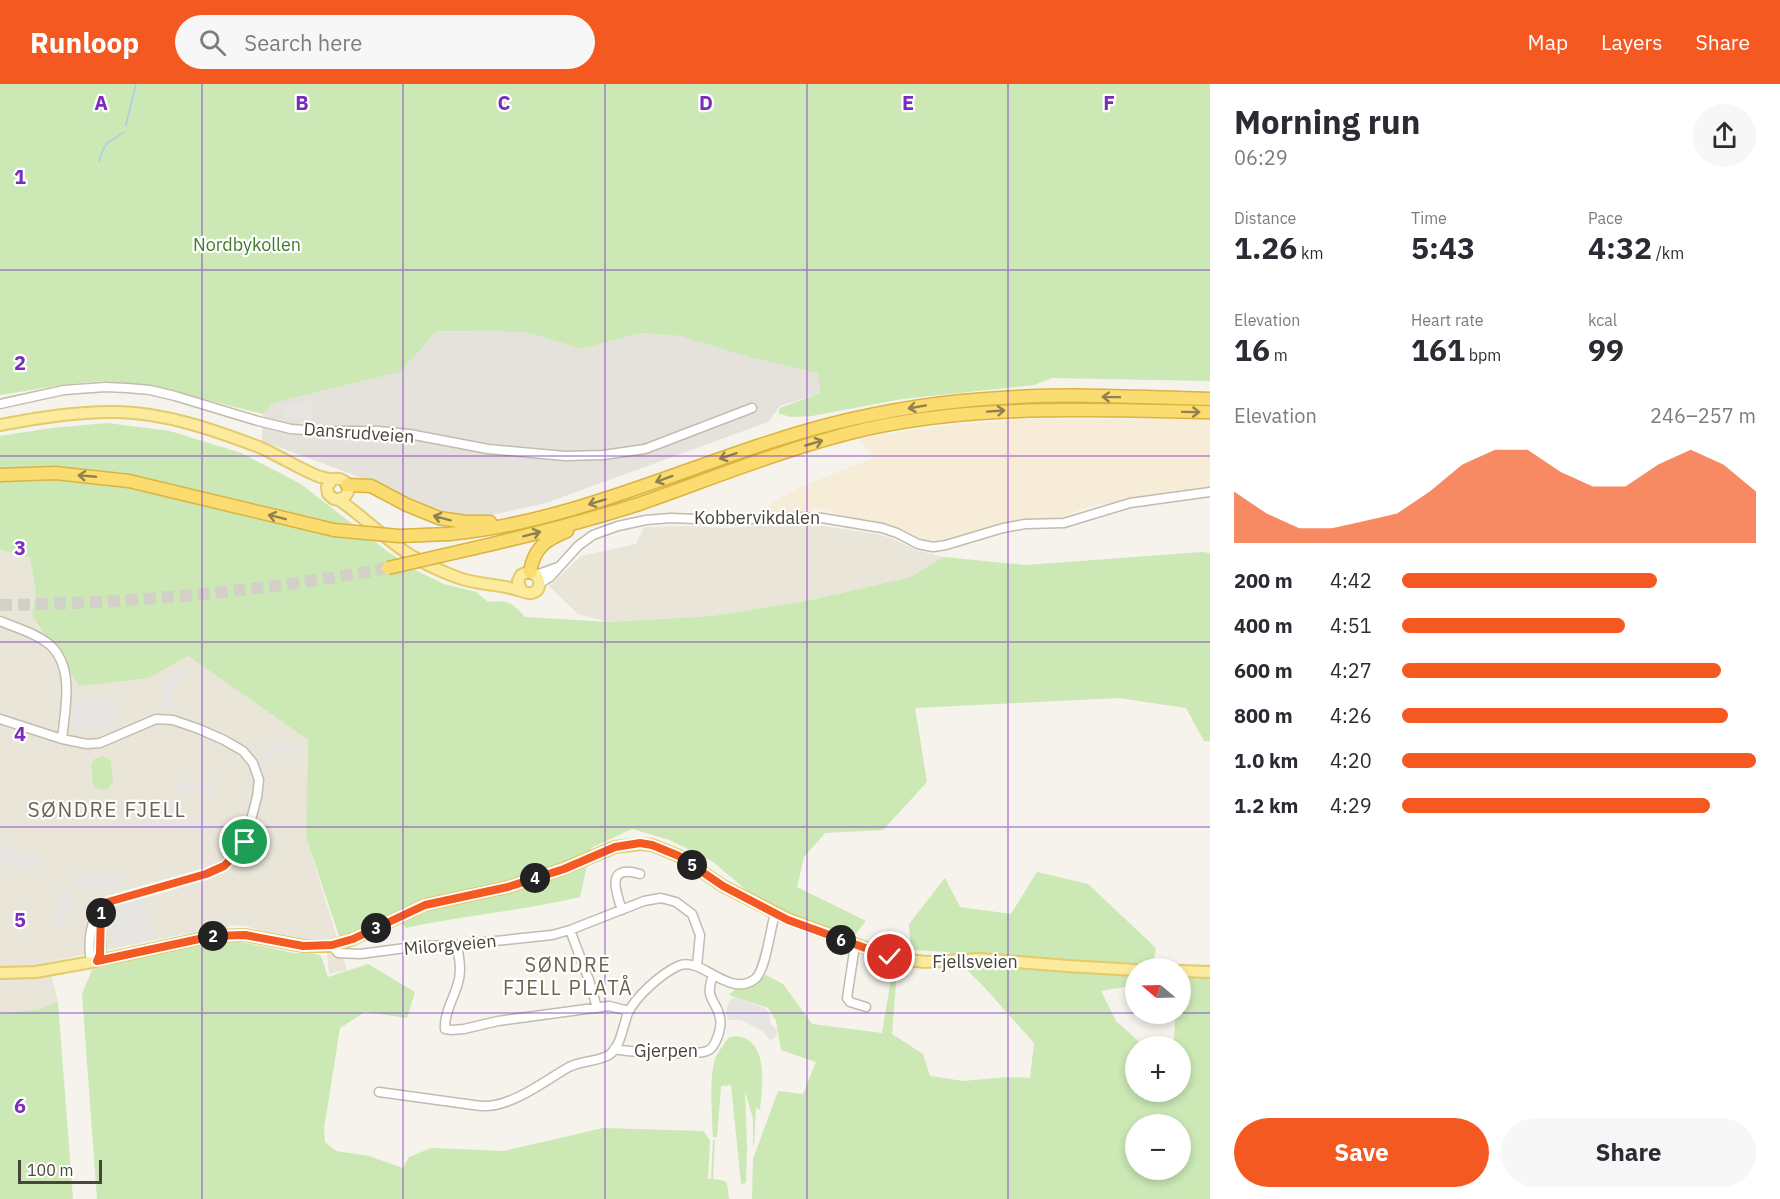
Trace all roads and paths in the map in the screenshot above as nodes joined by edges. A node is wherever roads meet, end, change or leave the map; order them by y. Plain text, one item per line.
1 (1210, 399) edge
2 (0, 404) edge
3 (752, 408) dead end
4 (1210, 412) edge
5 (0, 425) edge
6 (0, 476) edge
7 (329, 484) junction
8 (1210, 492) edge
9 (344, 493) junction
10 (640, 503) junction
11 (563, 513) junction
12 (388, 568) tunnel mouth
13 (536, 577) junction
14 (520, 585) junction
15 (0, 621) edge
16 (0, 719) edge
17 (62, 739) junction
18 (640, 874) dead end
19 (622, 910) junction
20 (775, 914) junction
21 (570, 930) junction
22 (332, 945) junction
23 (457, 945) junction
24 (855, 945) junction
25 (97, 961) junction
26 (697, 966) junction
27 (1125, 969) edge
28 (1191, 971) edge
29 (1210, 972) edge
30 (0, 973) edge
31 (713, 975) junction
32 (866, 1007) dead end
33 (597, 1008) junction
34 (629, 1011) junction
35 (614, 1049) junction
36 (379, 1092) dead end

1 -> 11 highway
2 - 3 street, Dansrudveien
10 -> 4 highway
5 - 7 main road
11 -> 6 highway, bridge
7 - 9 main road
7 - 9 main road
8 - 13 street, Kobbervikdalen
11 -> 9 highway
9 - 14 main road
12 -> 10 highway, bridge
10 - 13 highway
13 - 14 main road
13 - 14 main road
15 - 17 street
16 - 17 street
17 - 25 street
18 - 19 street
19 - 21 street, Milorgveien
19 - 26 street, Milorgveien
20 - 22 main road, Fjellsveien
20 - 24 main road, Fjellsveien
20 - 31 street
21 - 23 street, Milorgveien
21 - 33 street
22 - 23 street, Milorgveien
22 - 25 main road, Fjellsveien
23 - 33 street
24 - 27 main road, Fjellsveien
24 - 32 street
25 - 30 main road, Fjellsveien
26 - 31 street
26 - 34 street
28 - 29 main road
31 - 35 street, Gjerpen
33 - 34 street
34 - 35 street
35 - 36 street

